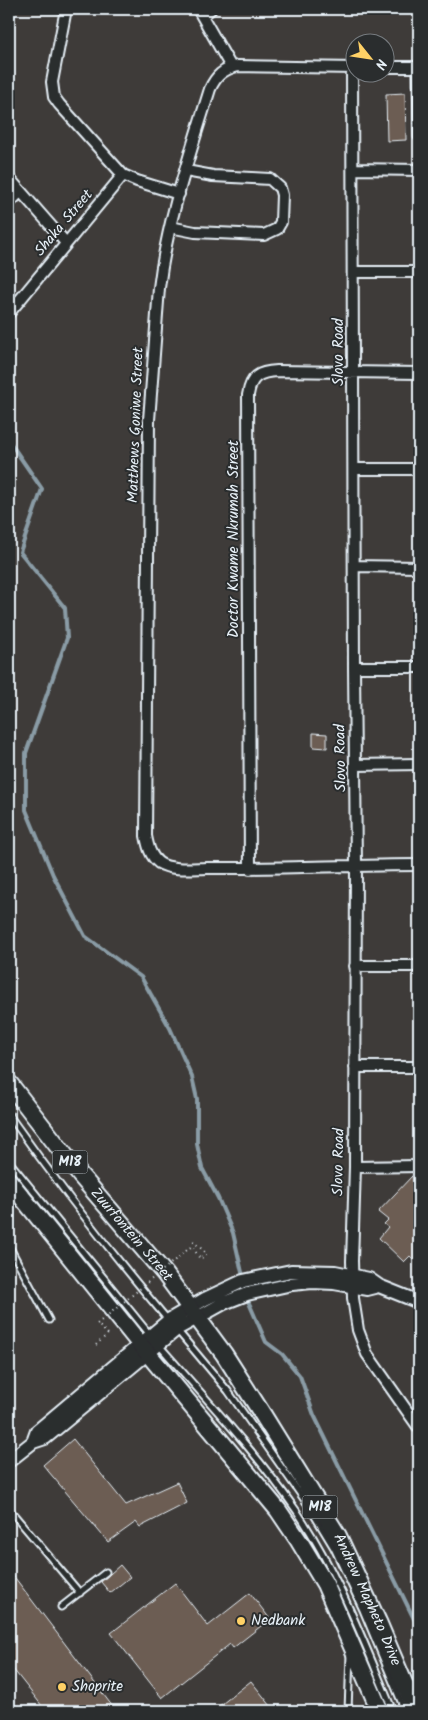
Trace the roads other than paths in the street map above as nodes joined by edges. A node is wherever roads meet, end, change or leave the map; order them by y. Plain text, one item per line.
1 (66, 9) edge
2 (204, 11) edge
3 (231, 67) junction
4 (346, 68) edge
5 (396, 68) edge
6 (418, 68) edge
7 (354, 82) edge
8 (417, 138) dead end
9 (353, 169) junction
10 (419, 170) edge
11 (186, 171) junction
12 (123, 174) junction
13 (9, 178) edge
14 (20, 192) junction
15 (179, 194) junction
16 (9, 203) edge
17 (170, 226) junction
18 (66, 243) junction
19 (354, 272) junction
20 (419, 272) edge
21 (9, 313) edge
22 (353, 373) junction
23 (419, 373) edge
24 (355, 469) junction
25 (419, 470) edge
26 (354, 566) junction
27 (419, 567) edge
28 (354, 667) junction
29 (419, 667) edge
30 (419, 764) edge
31 (356, 765) junction
32 (356, 865) junction
33 (419, 865) edge
34 (250, 869) junction
35 (355, 966) junction
36 (419, 966) edge
37 (355, 1067) junction
38 (419, 1067) edge
39 (9, 1083) edge
40 (9, 1115) edge
41 (9, 1161) edge
42 (419, 1166) edge
43 (355, 1167) junction
44 (9, 1181) edge
45 (9, 1246) edge
46 (352, 1280) junction
47 (222, 1297) junction
48 (419, 1302) edge
49 (194, 1312) junction
50 (49, 1320) dead end
51 (173, 1325) junction
52 (149, 1344) junction
53 (419, 1428) edge
54 (9, 1462) edge
55 (10, 1510) dead end
56 (106, 1572) dead end
57 (80, 1592) junction
58 (61, 1607) dead end
59 (350, 1640) junction
60 (348, 1711) edge
61 (380, 1711) edge
62 (393, 1711) edge
63 (405, 1711) edge
64 (416, 1711) edge

1 - 12 street
2 - 3 street
3 - 4 street
3 - 11 street, Matthews Goniwe Street
5 - 6 street
6 - 8 lane
7 - 9 street, Slovo Road
9 - 10 street
9 - 19 street, Slovo Road
11 - 15 street, Matthews Goniwe Street
11 - 17 street
12 - 15 street
12 - 18 street, Shaka Street
13 - 14 street
14 - 16 street
14 - 18 street
15 - 17 street, Matthews Goniwe Street
17 - 34 street, Matthews Goniwe Street
18 - 21 street, Shaka Street
19 - 20 street
19 - 22 street, Slovo Road
22 - 23 street, Doctor Kwame Nkrumah Street
22 - 24 street, Slovo Road
22 - 34 street, Doctor Kwame Nkrumah Street
24 - 25 street
24 - 26 street, Slovo Road
26 - 27 street
26 - 28 street, Slovo Road
28 - 29 street
28 - 31 street, Slovo Road
30 - 31 street
31 - 32 street, Slovo Road
32 - 33 street
32 - 34 street
32 - 35 street, Slovo Road
35 - 36 street
35 - 37 street, Slovo Road
37 - 38 street
37 - 43 street, Slovo Road
39 - 49 main road, Zuurfontein Street / M18
40 - 51 lane
41 - 52 lane
42 - 43 street
43 - 46 street, Slovo Road
44 - 52 main road, M18
45 - 50 lane
46 - 47 street
46 - 47 street
46 - 48 street
46 - 53 street, Slovo Road
47 - 49 street
49 - 51 street
49 - 64 main road, Andrew Mapheto Drive / M18
51 - 52 street
51 - 63 lane
52 - 54 street
52 - 59 main road, Andrew Mapheto Drive / M18
52 - 62 lane
55 - 57 lane
56 - 57 lane
57 - 58 lane
59 - 60 lane
59 - 61 main road, Andrew Mapheto Drive / M18

